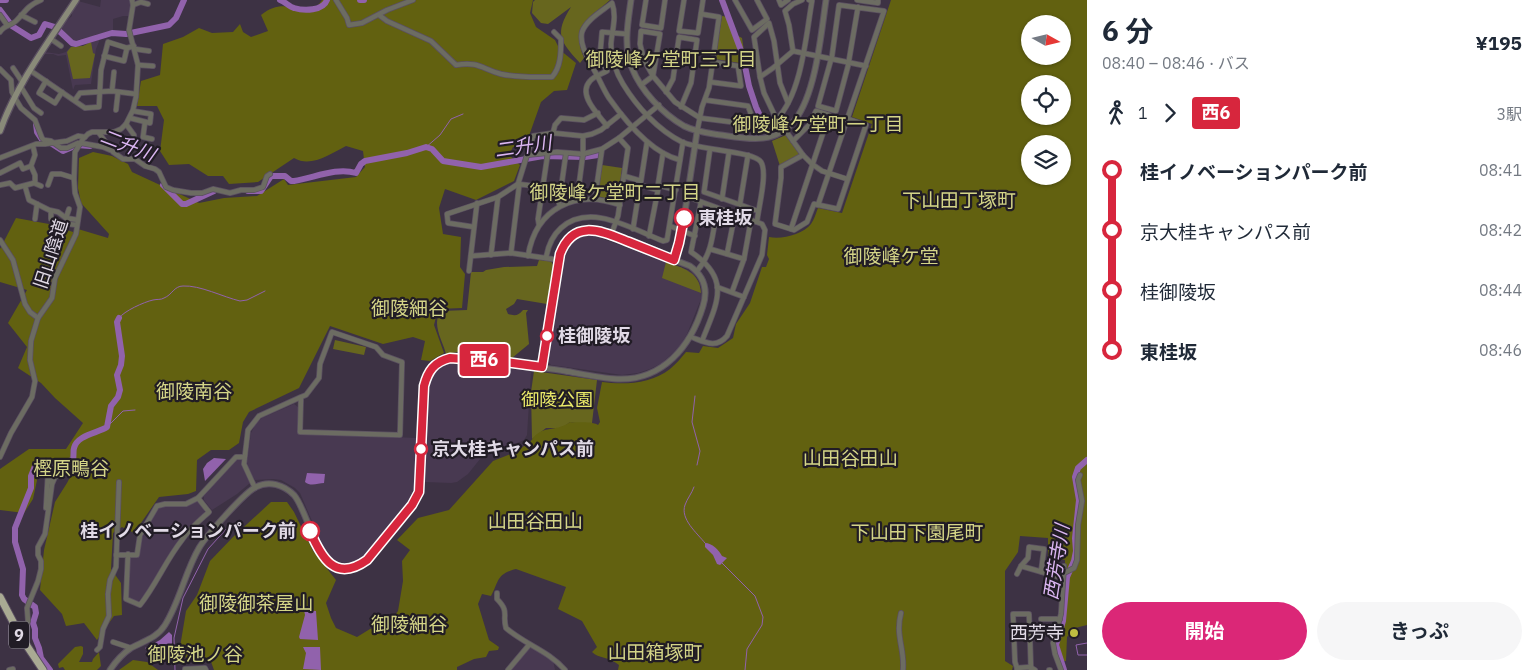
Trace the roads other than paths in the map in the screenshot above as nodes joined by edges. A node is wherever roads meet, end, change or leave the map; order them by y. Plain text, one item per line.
1 (41, 0) edge
2 (76, 0) edge
3 (336, 0) edge
4 (413, 0) edge
5 (631, 0) edge
6 (646, 0) edge
7 (665, 0) edge
8 (684, 0) edge
9 (703, 0) edge
10 (735, 0) edge
11 (757, 0) edge
12 (778, 0) edge
13 (788, 0) edge
14 (802, 0) edge
15 (809, 0) edge
16 (826, 0) edge
17 (858, 0) edge
18 (878, 0) edge
19 (133, 3) edge
20 (148, 4) dead end
21 (858, 7) junction
22 (701, 14) junction
23 (0, 15) edge
24 (21, 15) junction
25 (379, 15) junction
26 (35, 22) dead end
27 (9, 25) junction
28 (0, 32) edge
29 (554, 32) dead end
30 (613, 33) junction
31 (627, 34) junction
32 (51, 39) junction
33 (61, 46) dead end
34 (134, 47) junction
35 (127, 48) junction
36 (149, 51) dead end
37 (793, 51) junction
38 (804, 53) junction
39 (104, 56) junction
40 (817, 56) junction
41 (832, 59) junction
42 (712, 62) junction
43 (849, 62) junction
44 (138, 65) junction
45 (152, 66) dead end
46 (777, 66) junction
47 (866, 66) junction
48 (13, 68) dead end
49 (0, 69) edge
50 (31, 71) junction
51 (114, 72) dead end
52 (598, 76) junction
53 (653, 76) junction
54 (760, 77) junction
55 (46, 81) junction
56 (710, 82) junction
57 (641, 85) junction
58 (22, 86) junction
59 (112, 91) junction
60 (62, 92) junction
61 (118, 92) junction
62 (666, 92) junction
63 (99, 93) junction
64 (136, 94) junction
65 (15, 98) junction
66 (75, 100) junction
67 (705, 100) junction
68 (788, 103) junction
69 (658, 105) junction
70 (681, 107) junction
71 (116, 110) dead end
72 (133, 111) junction
73 (41, 113) dead end
74 (598, 113) junction
75 (621, 114) junction
76 (647, 115) junction
77 (130, 118) junction
78 (700, 118) junction
79 (776, 119) junction
80 (848, 119) junction
81 (145, 122) junction
82 (126, 124) junction
83 (607, 126) junction
84 (633, 127) junction
85 (784, 130) junction
86 (0, 131) edge
87 (697, 132) junction
88 (99, 133) junction
89 (553, 133) junction
90 (134, 135) dead end
91 (583, 136) junction
92 (85, 137) junction
93 (619, 138) junction
94 (152, 139) dead end
95 (793, 141) junction
96 (647, 142) junction
97 (683, 142) junction
98 (53, 143) junction
99 (80, 144) junction
100 (33, 146) junction
101 (696, 146) junction
102 (602, 149) junction
103 (710, 149) junction
104 (112, 151) junction
105 (548, 152) junction
106 (729, 152) junction
107 (566, 153) junction
108 (663, 153) junction
109 (583, 154) junction
110 (748, 155) junction
111 (803, 155) junction
112 (527, 156) junction
113 (0, 158) edge
114 (680, 160) junction
115 (812, 164) junction
116 (30, 166) junction
117 (0, 173) edge
118 (829, 173) junction
119 (270, 174) dead end
120 (624, 176) junction
121 (74, 178) junction
122 (847, 179) junction
123 (35, 183) junction
124 (518, 184) junction
125 (0, 185) edge
126 (48, 185) dead end
127 (25, 186) junction
128 (41, 186) dead end
129 (543, 187) junction
130 (676, 190) junction
131 (498, 197) junction
132 (688, 197) junction
133 (595, 198) junction
134 (722, 198) junction
135 (577, 200) junction
136 (701, 202) junction
137 (477, 203) junction
138 (37, 204) junction
139 (740, 204) junction
140 (620, 205) junction
141 (818, 205) junction
142 (560, 206) junction
143 (717, 208) junction
144 (69, 209) dead end
145 (51, 211) junction
146 (758, 211) junction
147 (735, 214) junction
148 (35, 219) dead end
149 (51, 219) dead end
150 (67, 221) junction
151 (754, 221) junction
152 (77, 222) junction
153 (616, 222) junction
154 (539, 225) junction
155 (670, 226) junction
156 (474, 227) junction
157 (633, 229) junction
158 (791, 229) junction
159 (682, 231) junction
160 (611, 235) junction
161 (649, 236) junction
162 (695, 236) junction
163 (0, 240) edge
164 (710, 249) junction
165 (511, 253) junction
166 (727, 254) junction
167 (491, 255) junction
168 (471, 256) junction
169 (528, 256) junction
170 (546, 258) junction
171 (744, 259) junction
172 (559, 260) junction
173 (674, 260) junction
174 (706, 262) junction
175 (469, 271) dead end
176 (697, 271) junction
177 (717, 288) junction
178 (732, 292) junction
179 (744, 297) junction
180 (38, 318) junction
181 (691, 336) junction
182 (702, 341) junction
183 (542, 367) junction
184 (301, 397) junction
185 (1, 449) edge
186 (244, 456) junction
187 (0, 457) edge
188 (65, 474) dead end
189 (1080, 475) dead end
190 (119, 482) dead end
191 (52, 484) junction
192 (254, 488) junction
193 (198, 498) junction
194 (47, 522) junction
195 (128, 554) junction
196 (116, 555) junction
197 (1021, 566) junction
198 (1064, 566) dead end
199 (1041, 572) junction
200 (1017, 574) dead end
201 (1064, 576) junction
202 (498, 594) dead end
203 (0, 597) edge
204 (0, 607) edge
205 (901, 613) dead end
206 (1040, 619) dead end
207 (1060, 619) junction
208 (1056, 633) junction
209 (19, 638) junction
210 (1030, 639) junction
211 (113, 642) dead end
212 (528, 644) junction
213 (132, 648) junction
214 (97, 650) dead end
215 (1030, 668) edge
216 (1017, 669) edge
217 (38, 670) edge
218 (43, 670) edge
219 (110, 670) edge
220 (185, 670) edge
221 (206, 670) edge
222 (508, 670) edge
223 (565, 670) edge
224 (903, 670) edge
225 (1035, 670) edge
226 (1061, 670) edge

1 - 24 street
2 - 32 main road
3 - 25 street
4 - 25 street
5 - 31 street
6 - 7 street
8 - 22 street
9 - 22 street
10 - 11 street
12 - 13 street
14 - 37 street
15 - 38 street
16 - 40 street
17 - 18 street
19 - 20 street
19 - 34 street
21 - 41 street
21 - 43 street
21 - 47 street
22 - 42 street
23 - 27 street
24 - 26 street
24 - 27 street
25 - 29 street
27 - 28 street
30 - 31 street
30 - 52 street
30 - 52 street
30 - 76 street
31 - 57 street
32 - 33 street
32 - 50 main road
34 - 35 street
34 - 36 street
34 - 44 street
35 - 39 street
35 - 39 street
37 - 38 street
37 - 46 street
38 - 40 street
38 - 68 street
39 - 63 street
40 - 41 street
40 - 85 street
41 - 43 street
41 - 43 street
42 - 56 street
42 - 56 street
43 - 47 street
44 - 45 street
44 - 64 street
46 - 54 street
46 - 54 street
46 - 68 street
47 - 80 street
48 - 58 street
49 - 65 street
50 - 55 street
50 - 58 main road
51 - 59 street
52 - 74 street
52 - 75 street
53 - 53 street
53 - 57 street
53 - 62 street
54 - 79 street
55 - 60 street
55 - 60 street
56 - 67 street
57 - 69 street
58 - 65 main road
58 - 73 street
59 - 61 street
59 - 63 street
60 - 66 street
61 - 64 street
61 - 71 street
62 - 70 street
62 - 70 street
63 - 66 street
63 - 66 street
64 - 72 street
65 - 86 main road
65 - 98 street
67 - 78 street
67 - 78 street
68 - 79 street
69 - 76 street
69 - 87 street
70 - 78 street
72 - 77 street
72 - 81 street
74 - 83 street
74 - 89 street
75 - 83 street
75 - 84 street
76 - 84 street
76 - 97 street
77 - 81 street
77 - 82 street
78 - 87 street
79 - 85 street
80 - 118 street
80 - 122 street
81 - 94 street
82 - 88 street
82 - 90 street
83 - 91 street
84 - 93 street
84 - 96 street
85 - 87 street
85 - 95 street
87 - 101 street
88 - 92 street
88 - 104 street
89 - 91 street
89 - 112 street
91 - 109 street
92 - 98 street
92 - 99 street, 旧山陰道
93 - 102 street
93 - 120 street
95 - 111 street
95 - 115 street
96 - 108 street
96 - 120 street
97 - 101 street
97 - 114 street
98 - 99 street
98 - 100 street
99 - 104 street
99 - 121 street, 旧山陰道
100 - 113 street
100 - 116 street
101 - 103 street
101 - 132 street
102 - 109 street
102 - 133 street
103 - 106 street
103 - 134 street
104 - 119 street
105 - 107 street
105 - 112 street
105 - 129 street
106 - 110 street
106 - 134 street
107 - 109 street
107 - 142 street
108 - 114 street
108 - 130 street
109 - 135 street
110 - 139 street
110 - 146 street
111 - 115 street
111 - 158 street
112 - 124 street
114 - 130 street
115 - 118 street
115 - 158 street
116 - 117 street
116 - 123 street
118 - 122 street
118 - 141 street
120 - 140 street
121 - 126 street
121 - 152 street, 旧山陰道
122 - 141 street
123 - 127 street
123 - 128 street
124 - 129 street
124 - 131 street
124 - 165 street
125 - 127 street
127 - 138 street
129 - 154 street
130 - 155 street
131 - 137 street
131 - 167 street
132 - 136 street
132 - 159 street
133 - 135 street
133 - 140 street
134 - 139 street
135 - 142 street
136 - 143 street
136 - 162 street
137 - 156 street
137 - 156 street
138 - 145 street
138 - 148 street
139 - 146 street
140 - 153 street
141 - 158 street
142 - 154 street
143 - 147 street
143 - 164 street
144 - 150 street
145 - 149 street
145 - 150 street
146 - 151 street
147 - 151 street
147 - 166 street
150 - 152 street
151 - 171 street
151 - 179 street
152 - 180 street, 旧山陰道
153 - 157 street
153 - 160 street
153 - 170 street
154 - 169 street
155 - 159 street
155 - 161 street
156 - 168 street
157 - 161 street
157 - 161 street
159 - 162 street
159 - 173 street
160 - 172 street
160 - 173 street
162 - 174 street
163 - 180 street
164 - 166 street
164 - 174 street
165 - 167 street
165 - 169 street
166 - 171 street
167 - 168 street
168 - 175 street
169 - 170 street
170 - 172 street
171 - 178 street
172 - 183 street
173 - 176 street
174 - 176 street
174 - 177 street
176 - 181 street
177 - 178 street
177 - 182 street
178 - 179 street
179 - 182 street
180 - 185 street, 旧山陰道
181 - 182 street
181 - 183 street
183 - 192 street
184 - 184 street
184 - 186 street
185 - 187 street, 旧山陰道
186 - 192 street
186 - 193 street
188 - 191 street
189 - 201 street
190 - 196 street
191 - 194 street
191 - 194 street
192 - 213 street
193 - 195 street
193 - 195 street
194 - 209 street
195 - 196 street
196 - 214 street
197 - 199 street
197 - 199 street
197 - 200 street
198 - 201 street
199 - 201 street
201 - 207 street
202 - 212 street
203 - 209 highway, 9
204 - 209 highway, 9
205 - 224 street
206 - 207 street
207 - 208 street
208 - 210 street
208 - 226 street
209 - 217 highway, 9
209 - 218 highway, 9
210 - 215 street
210 - 216 street
211 - 213 street
212 - 222 street
212 - 223 street
213 - 219 street
215 - 216 street
215 - 225 street
220 - 221 street

